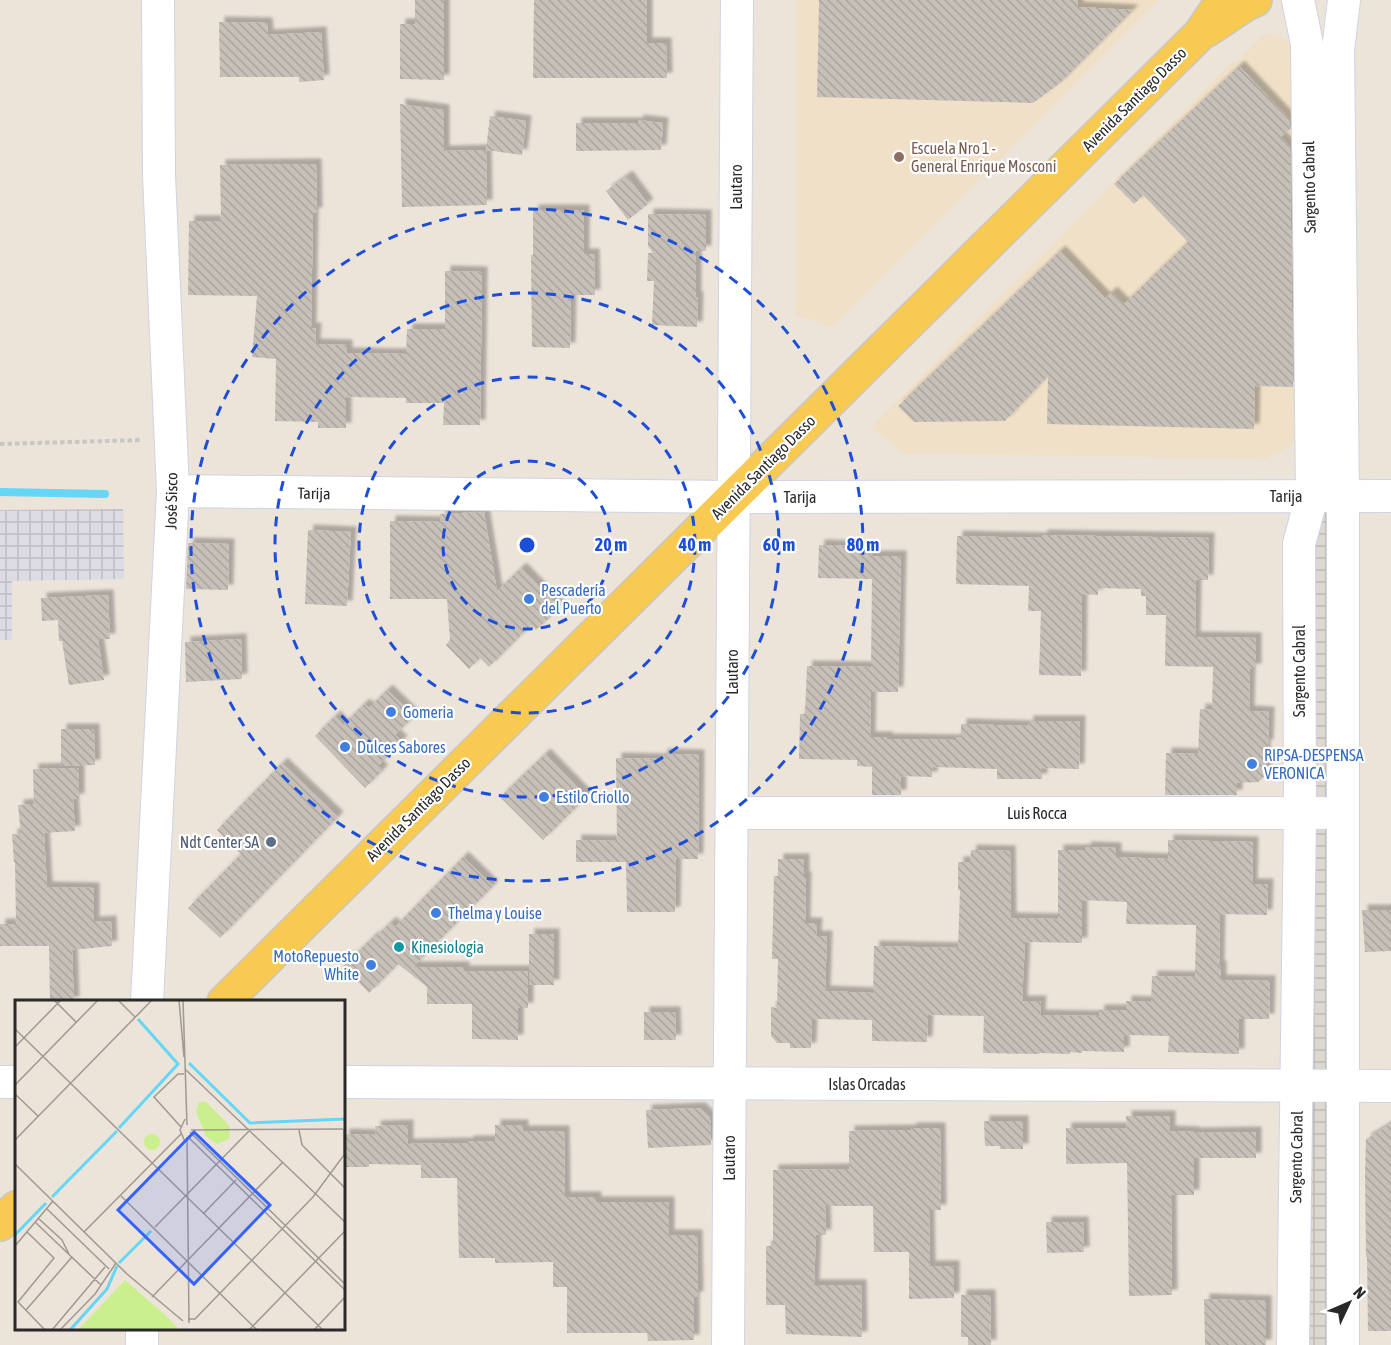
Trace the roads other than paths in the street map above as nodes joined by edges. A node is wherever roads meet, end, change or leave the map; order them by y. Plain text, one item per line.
1 (158, 0) edge
2 (737, 0) edge
3 (1223, 0) edge
4 (1255, 0) edge
5 (1298, 0) edge
6 (1344, 0) edge
7 (1200, 34) junction
8 (173, 491) junction
9 (734, 496) junction
10 (1312, 496) junction
11 (1343, 496) junction
12 (1391, 496) edge
13 (732, 813) junction
14 (1300, 813) junction
15 (1342, 813) junction
16 (147, 1000) edge
17 (226, 1000) edge
18 (345, 1082) edge
19 (730, 1084) junction
20 (1296, 1086) junction
21 (1342, 1086) junction
22 (1391, 1086) edge
23 (15, 1209) edge
24 (0, 1224) edge
25 (728, 1345) edge
26 (1293, 1345) edge
27 (1343, 1345) edge

1 - 8 street, José Sisco
2 - 9 street, Lautaro
3 - 7 main road, Avenida Santiago Dasso
4 - 7 main road, Avenida Santiago Dasso
5 - 10 street, Sargento Cabral
6 - 11 street, Sargento Cabral
7 - 9 main road, Avenida Santiago Dasso
8 - 9 street, Tarija
8 - 16 street, José Sisco
9 - 10 street, Tarija
9 - 13 street, Lautaro
9 - 17 main road, Avenida Santiago Dasso
10 - 11 street, Tarija
10 - 14 street, Sargento Cabral
11 - 12 street, Tarija
11 - 15 street, Sargento Cabral
13 - 14 street, Luis Rocca
13 - 19 street, Lautaro
14 - 15 street, Luis Rocca
14 - 20 street, Sargento Cabral
15 - 21 street, Sargento Cabral
18 - 19 street, Islas Orcadas
19 - 20 street, Islas Orcadas
19 - 25 street, Lautaro
20 - 21 street, Islas Orcadas
20 - 26 street, Sargento Cabral
21 - 22 street, Islas Orcadas
21 - 27 street, Sargento Cabral
23 - 24 main road

